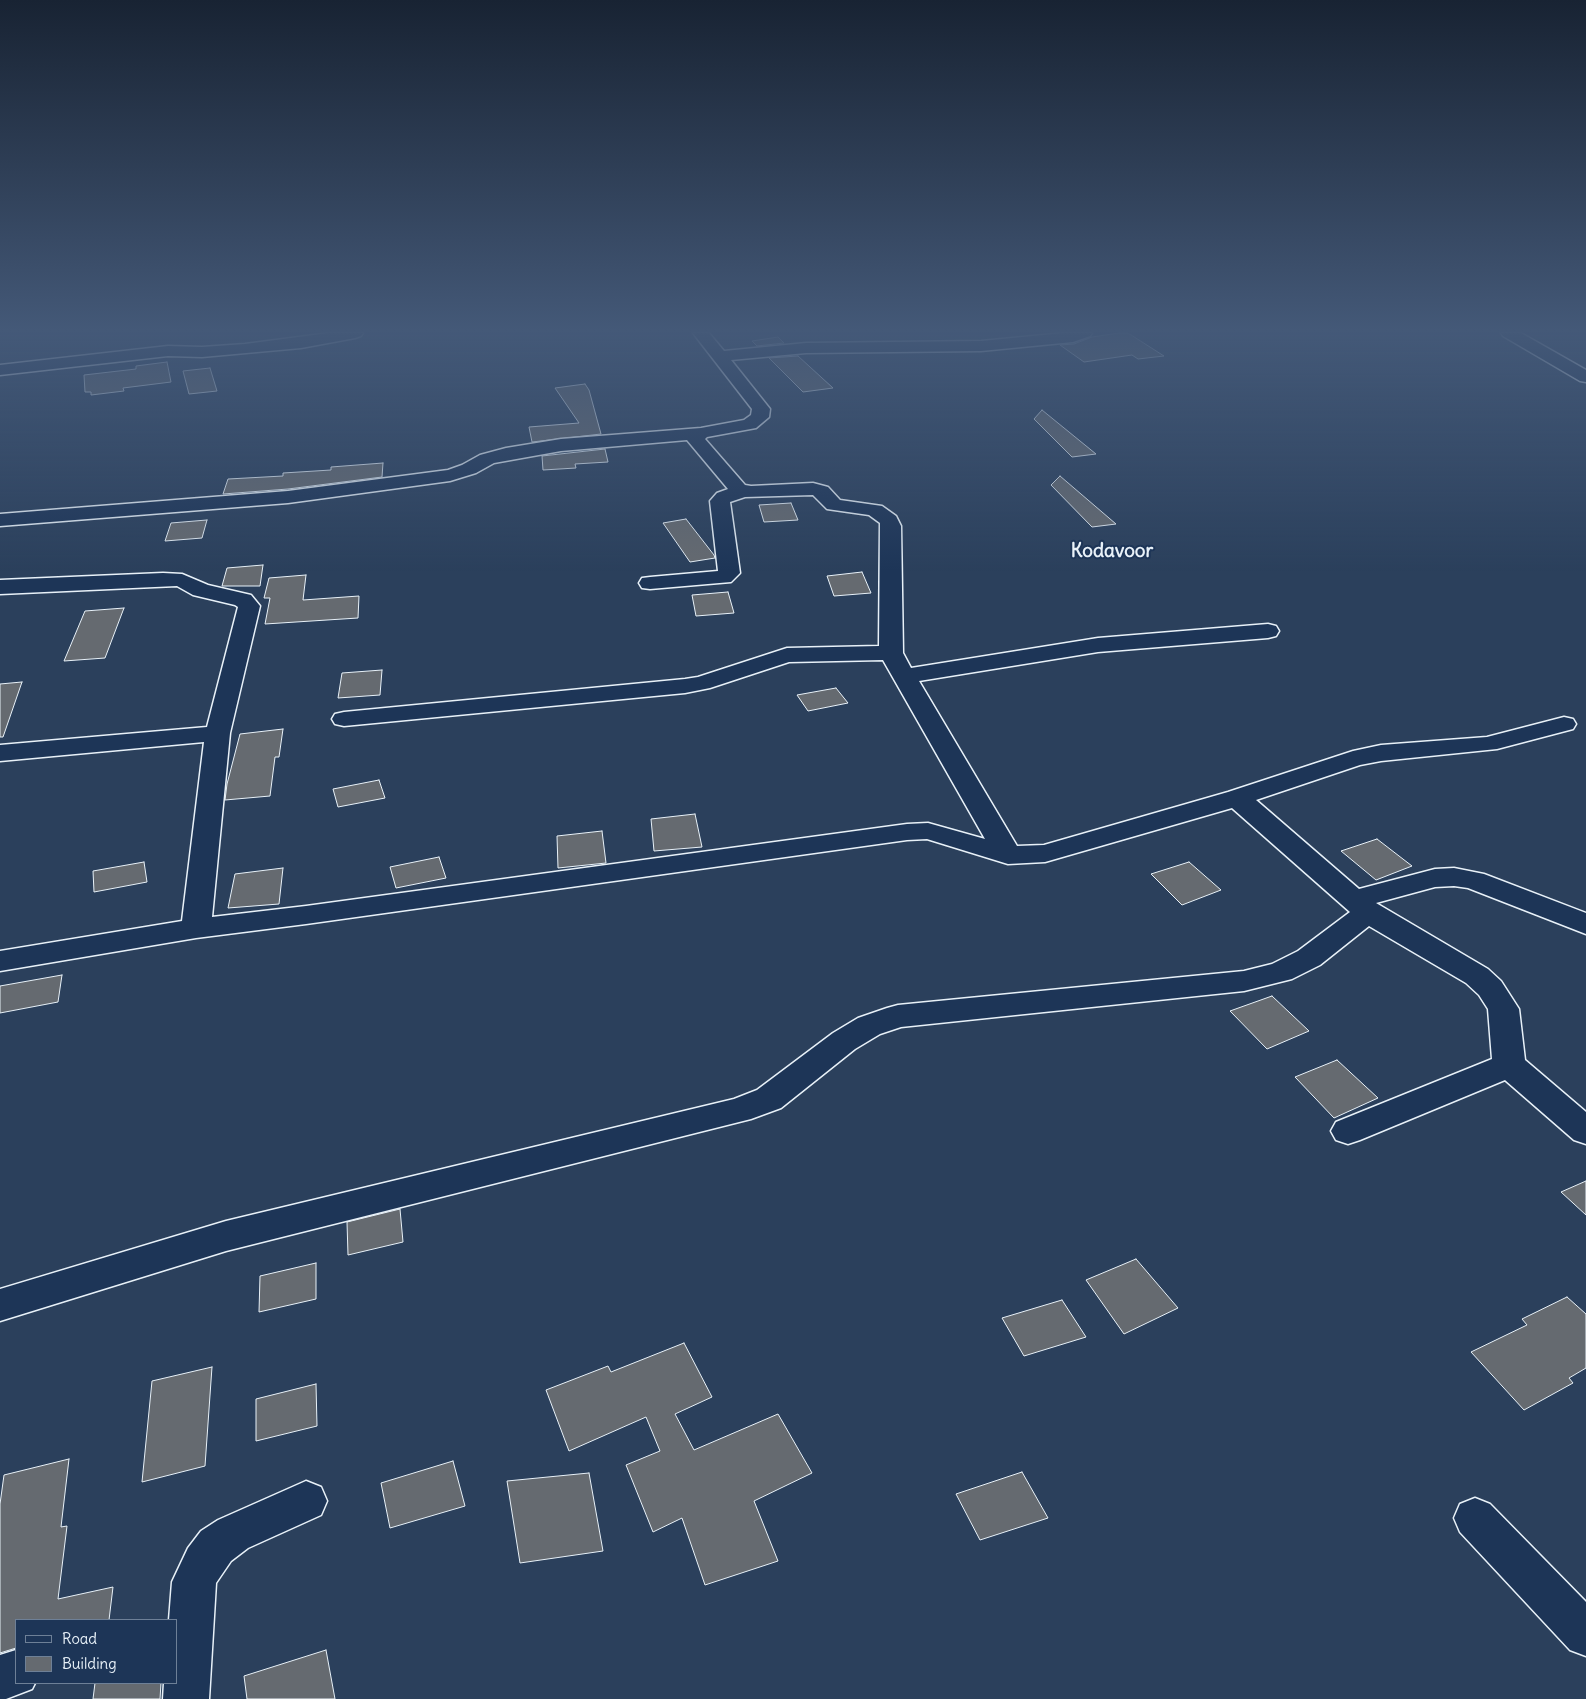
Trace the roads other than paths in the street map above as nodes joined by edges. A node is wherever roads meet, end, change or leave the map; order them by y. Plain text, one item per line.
1 (761, 412) edge
2 (701, 433) junction
3 (743, 491) junction
4 (0, 520) edge
5 (650, 583) dead end
6 (0, 587) edge
7 (1268, 631) dead end
8 (892, 654) junction
9 (906, 676) junction
10 (344, 719) dead end
11 (1564, 724) dead end
12 (218, 733) junction
13 (0, 754) edge
14 (1237, 798) junction
15 (1008, 855) junction
16 (1360, 906) junction
17 (1586, 924) edge
18 (196, 928) junction
19 (0, 961) edge
20 (1509, 1065) junction
21 (1348, 1131) dead end
22 (1586, 1131) edge
23 (0, 1305) edge
24 (306, 1501) dead end
25 (1475, 1518) dead end
26 (184, 1626) edge
27 (1586, 1634) edge
28 (15, 1673) edge
29 (0, 1678) edge
30 (186, 1699) edge

1 - 2 street
2 - 3 street
2 - 4 street
3 - 5 street
3 - 8 street
6 - 12 street
7 - 9 street
8 - 9 street
8 - 10 street
9 - 15 street
11 - 14 street
12 - 13 street
12 - 18 street
14 - 15 street
14 - 16 street
15 - 18 street
16 - 17 street
16 - 20 street
16 - 23 street
18 - 19 street
20 - 21 street
20 - 22 street
24 - 26 street
25 - 27 street
26 - 30 street
28 - 29 street

